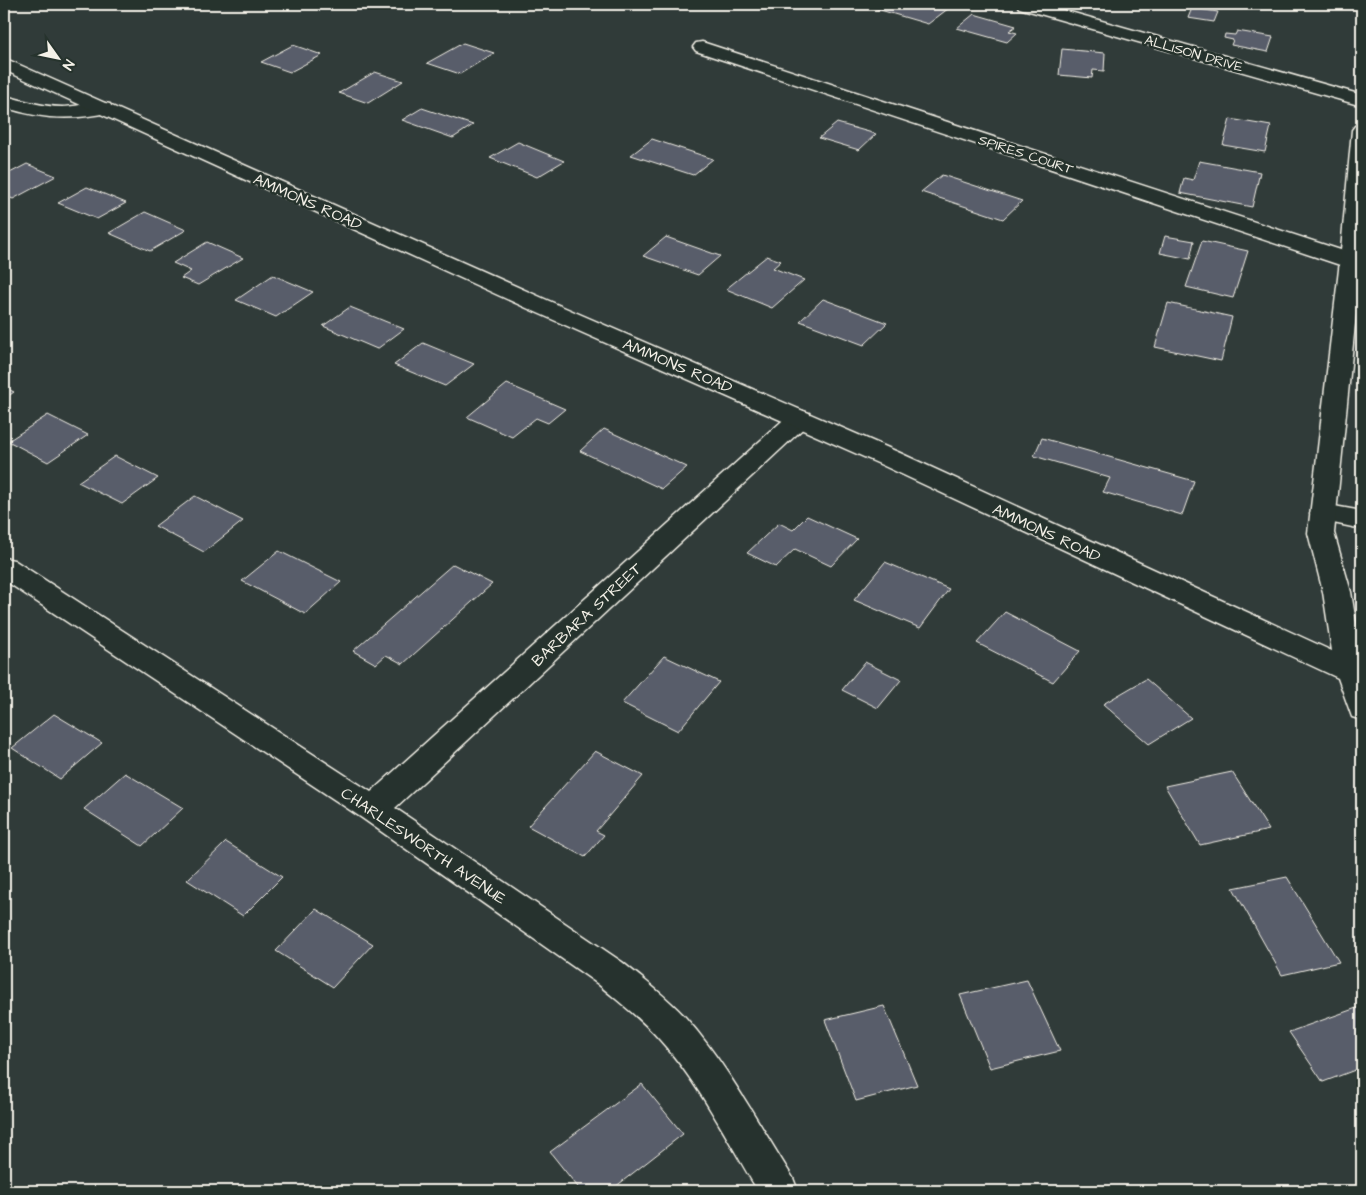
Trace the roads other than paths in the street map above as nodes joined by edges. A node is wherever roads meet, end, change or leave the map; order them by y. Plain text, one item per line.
1 (1025, 4) edge
2 (702, 47) dead end
3 (4, 63) edge
4 (4, 101) edge
5 (1362, 101) edge
6 (103, 108) junction
7 (1362, 130) edge
8 (1351, 261) junction
9 (1355, 294) edge
10 (800, 418) junction
11 (1323, 513) junction
12 (1362, 520) edge
13 (4, 567) edge
14 (1350, 672) junction
15 (1362, 709) edge
16 (373, 809) junction
17 (779, 1191) edge

1 - 5 street, ALLISON DRIVE
2 - 8 street, SPIRES COURT
3 - 6 street, AMMONS ROAD
4 - 6 street
6 - 10 street, AMMONS ROAD
7 - 8 street
8 - 9 street
9 - 11 street
10 - 14 street, AMMONS ROAD
10 - 16 street, BARBARA STREET
11 - 12 street
11 - 14 street
13 - 16 street, CHARLESWORTH AVENUE
14 - 15 street
16 - 17 street, CHARLESWORTH AVENUE

